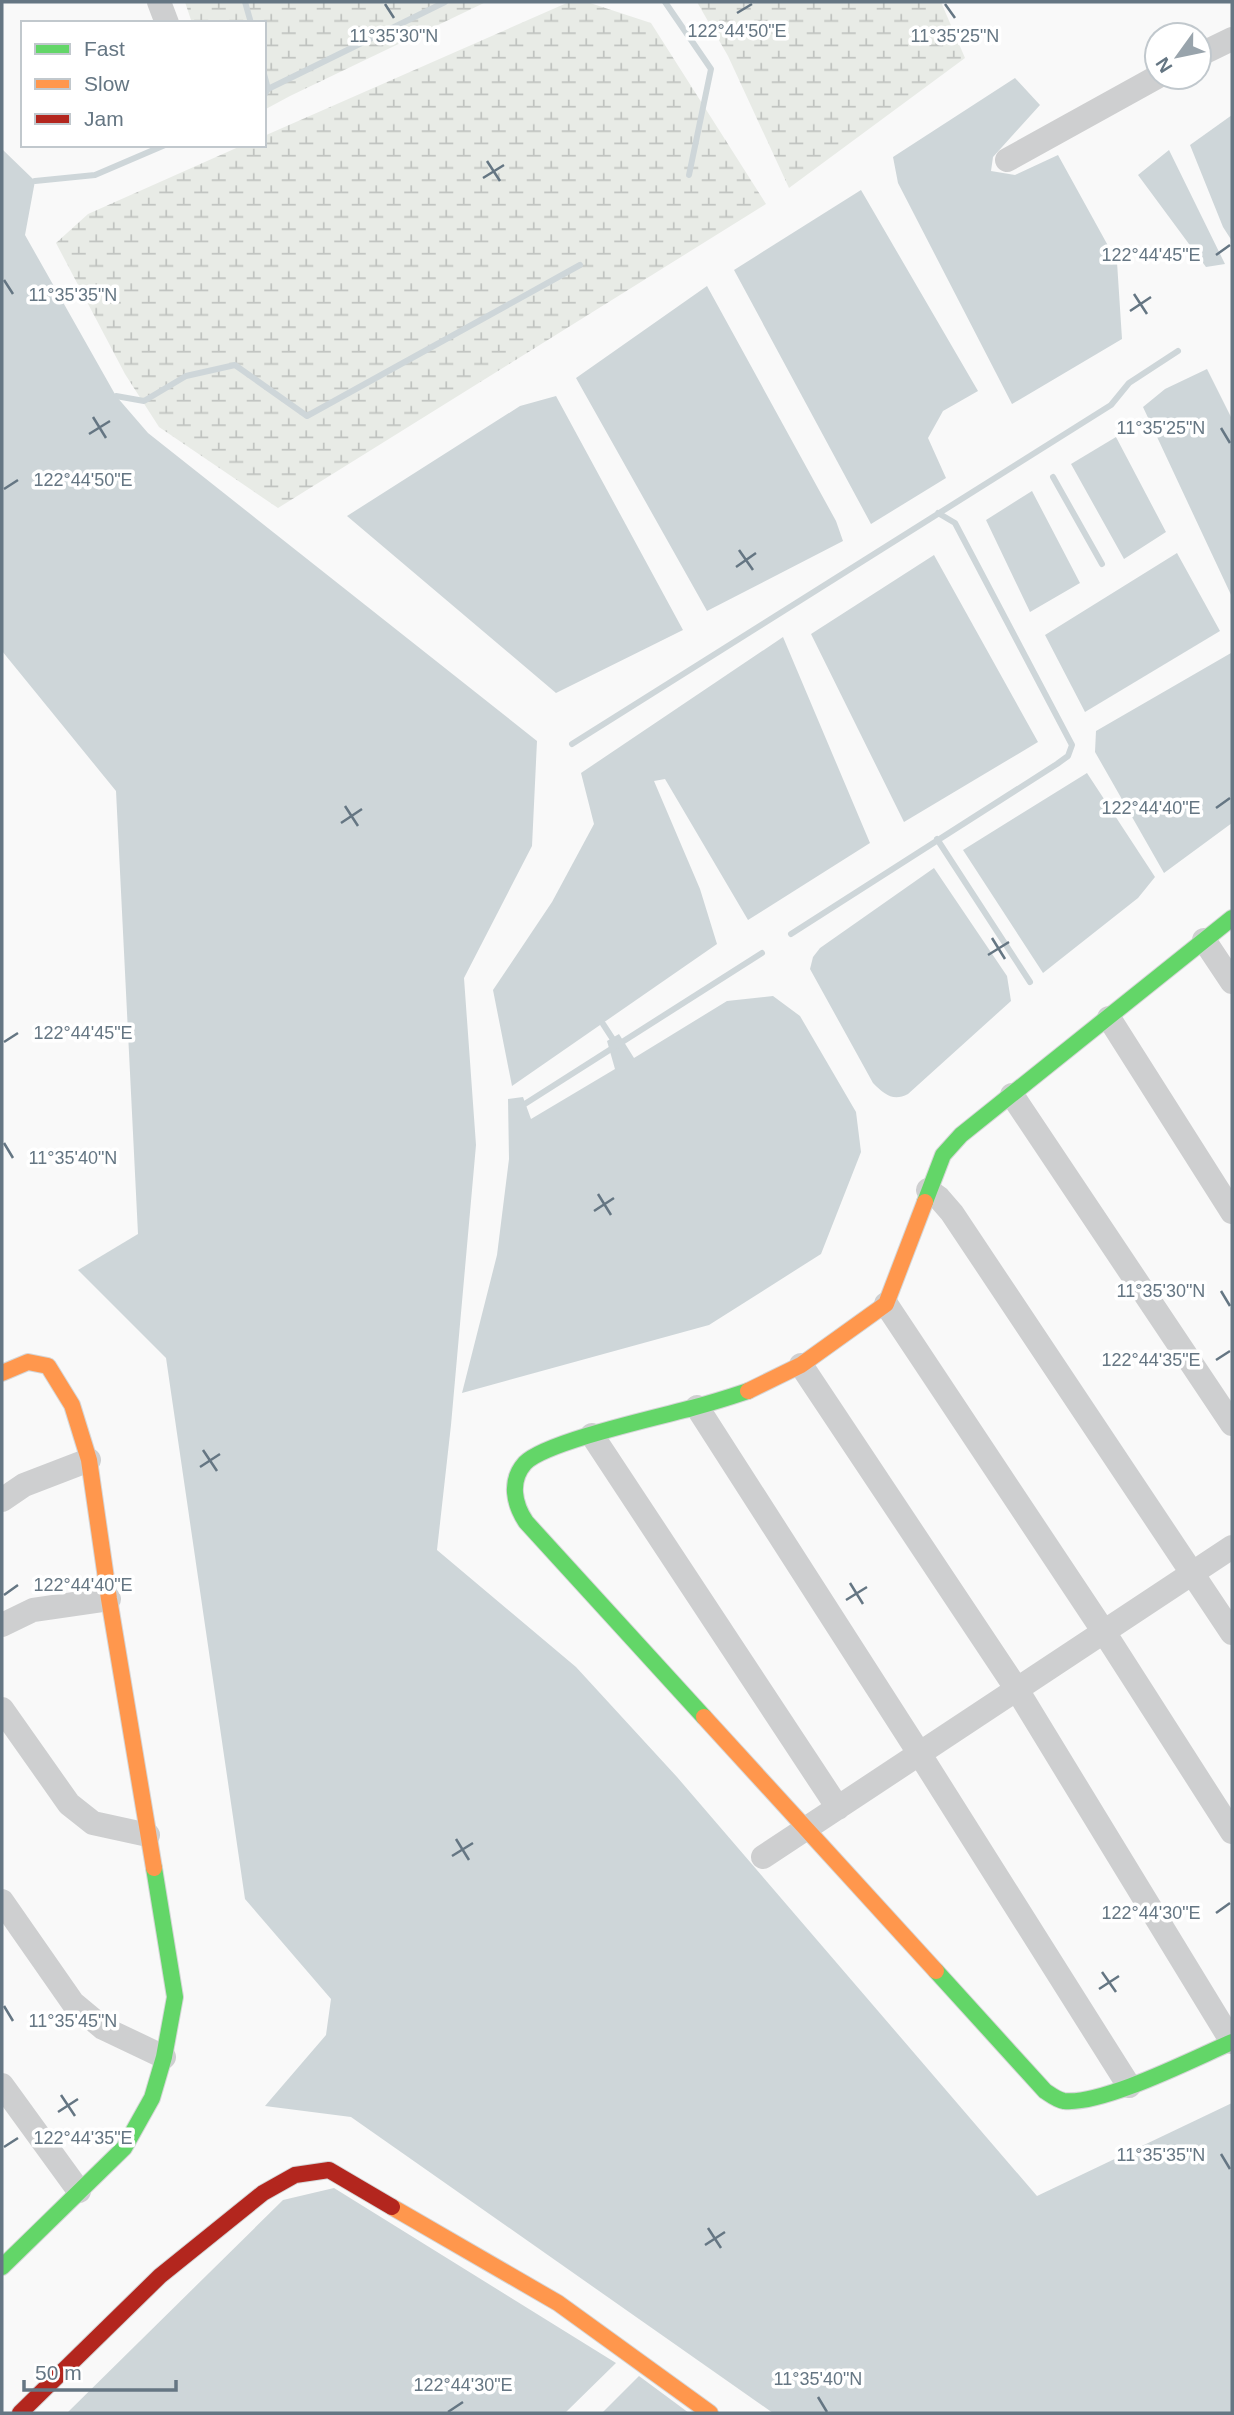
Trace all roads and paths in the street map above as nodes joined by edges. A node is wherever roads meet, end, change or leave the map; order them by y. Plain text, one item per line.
1 (159, 2) edge
2 (166, 21) edge
3 (1232, 39) edge
4 (1213, 48) edge
5 (1143, 85) edge
6 (1007, 160) dead end
7 (1232, 918) edge
8 (1204, 940) junction
9 (1232, 982) edge
10 (1108, 1018) junction
11 (1012, 1095) junction
12 (928, 1190) junction
13 (1232, 1212) edge
14 (886, 1304) junction
15 (801, 1365) junction
16 (2, 1373) edge
17 (697, 1407) junction
18 (1232, 1424) edge
19 (592, 1434) junction
20 (89, 1460) junction
21 (2, 1500) edge
22 (1232, 1547) edge
23 (1194, 1573) junction
24 (109, 1599) junction
25 (2, 1625) edge
26 (1104, 1632) junction
27 (1232, 1633) edge
28 (1016, 1688) junction
29 (2, 1709) edge
30 (919, 1753) junction
31 (838, 1808) junction
32 (806, 1829) junction
33 (1232, 1832) edge
34 (148, 1835) junction
35 (763, 1857) dead end
36 (2, 1901) edge
37 (1232, 2042) edge
38 (164, 2057) junction
39 (2, 2085) edge
40 (1129, 2086) junction
41 (79, 2191) junction
42 (2, 2267) edge
43 (20, 2413) edge
44 (710, 2413) edge

1 - 2 street
3 - 4 street
5 - 6 street
7 - 8 street
8 - 9 street
8 - 10 street
10 - 11 street
10 - 13 street
11 - 12 street
11 - 18 street
12 - 14 street
12 - 23 street
14 - 15 street
14 - 26 street
15 - 17 street
15 - 28 street
16 - 20 street
17 - 19 street
17 - 30 street
19 - 31 street
19 - 32 street
20 - 21 street
20 - 24 street
22 - 23 street
23 - 26 street
23 - 27 street
24 - 25 street
24 - 34 street
26 - 28 street
26 - 33 street
28 - 30 street
28 - 37 street
29 - 34 street
30 - 31 street
30 - 40 street
31 - 32 street
32 - 35 street
32 - 40 street
34 - 38 street
36 - 38 street
37 - 40 street
38 - 41 street
39 - 41 street
41 - 42 street
43 - 44 street

